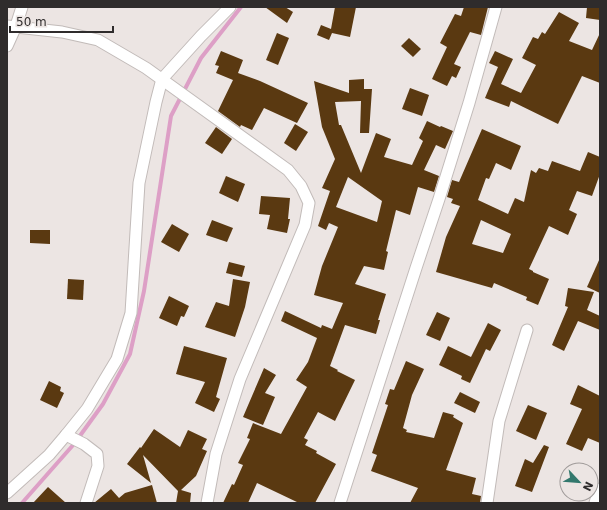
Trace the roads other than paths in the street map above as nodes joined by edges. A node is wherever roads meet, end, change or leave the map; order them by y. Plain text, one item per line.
1 (22, 7) edge
2 (230, 7) edge
3 (496, 7) edge
4 (11, 26) edge
5 (7, 46) edge
6 (162, 79) junction
7 (527, 330) dead end
8 (66, 435) junction
9 (600, 490) edge
10 (7, 493) edge
11 (86, 503) edge
12 (207, 503) edge
13 (340, 503) edge
14 (487, 503) edge
15 (596, 503) edge

1 - 4 street
2 - 6 street
3 - 13 street
4 - 5 street
4 - 6 street
6 - 8 street
6 - 12 street
7 - 14 street
8 - 10 street
8 - 11 street
9 - 15 street

